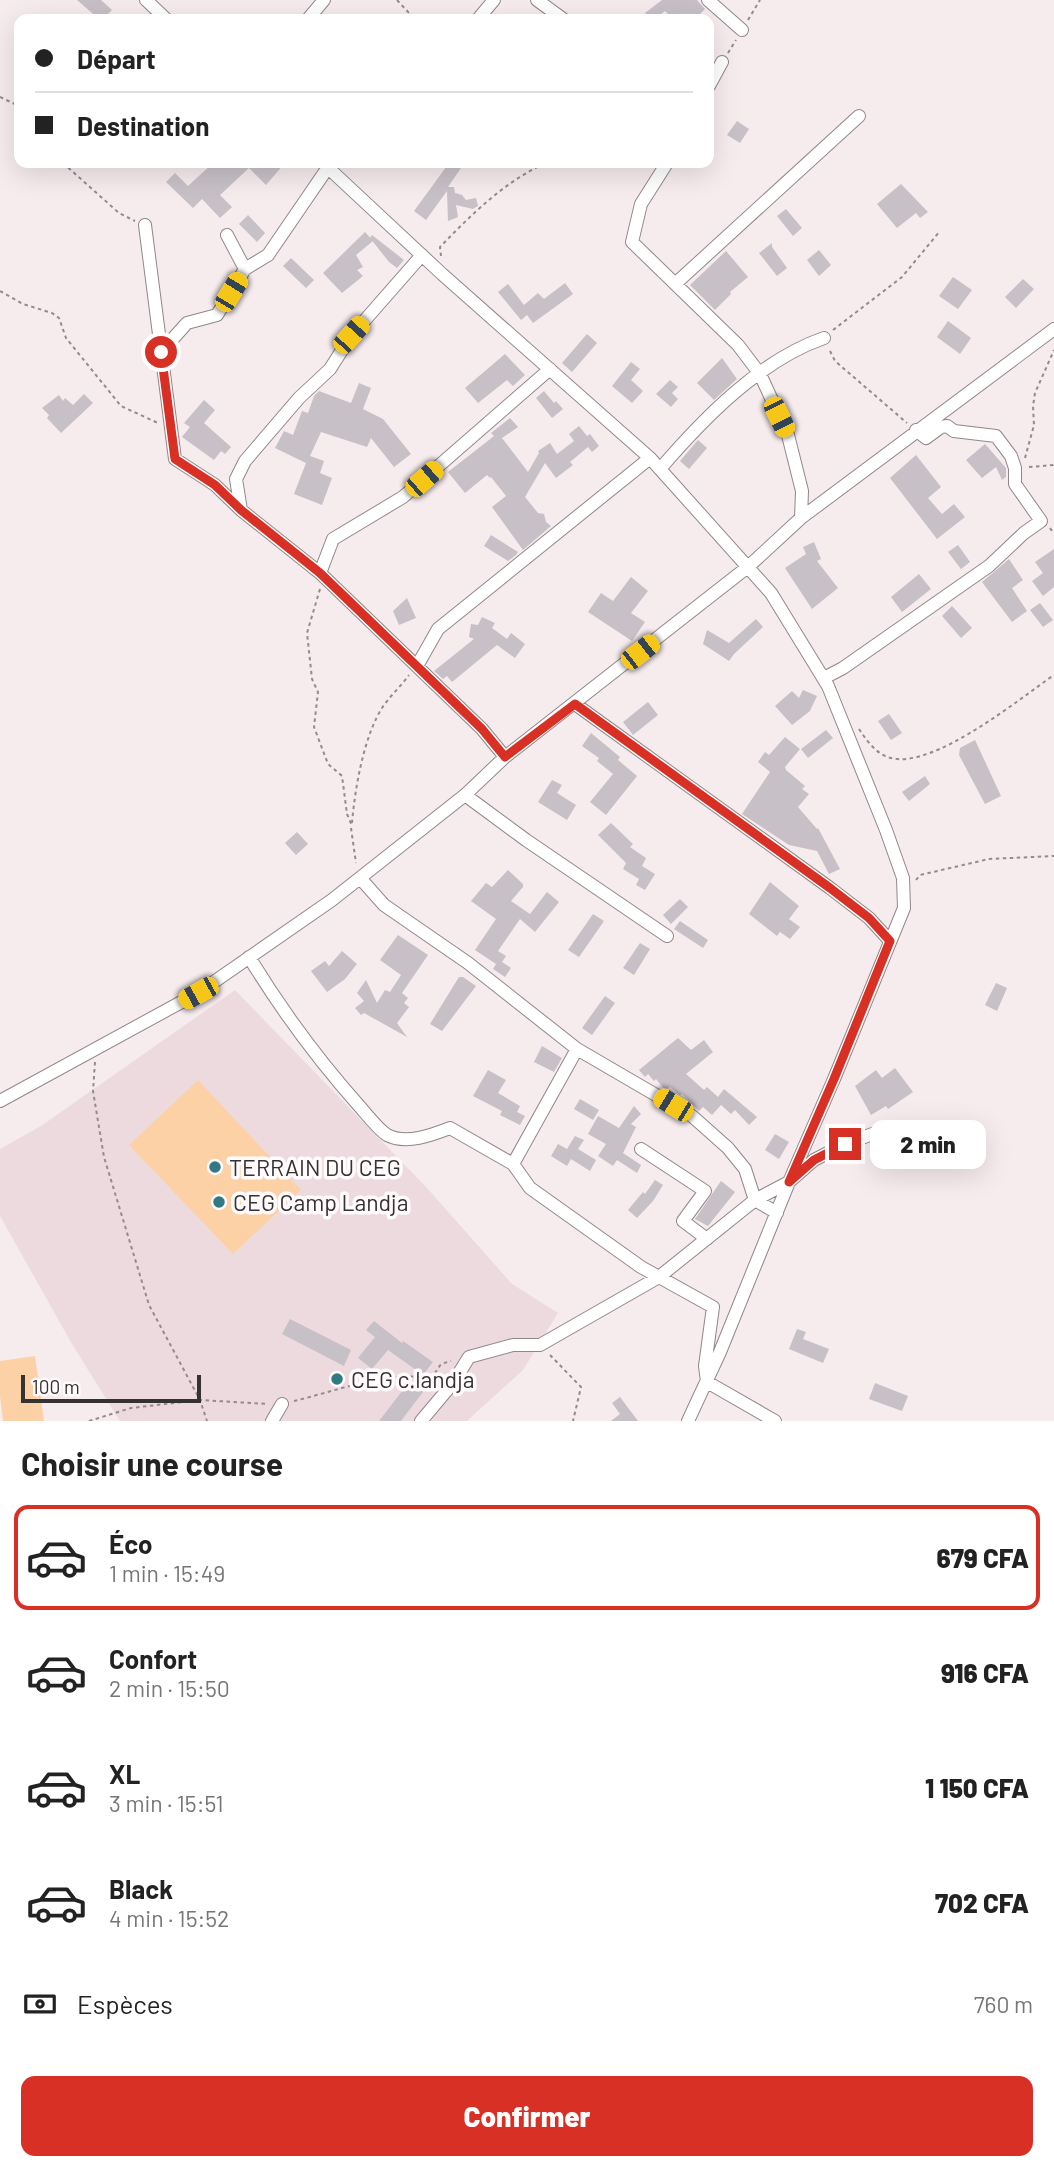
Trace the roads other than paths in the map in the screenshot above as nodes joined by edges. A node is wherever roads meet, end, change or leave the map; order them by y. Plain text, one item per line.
1 (146, 0) edge
2 (324, 0) edge
3 (494, 0) edge
4 (537, 0) edge
5 (708, 0) edge
6 (161, 14) edge
7 (312, 14) edge
8 (482, 14) edge
9 (556, 14) edge
10 (742, 30) dead end
11 (722, 62) dead end
12 (714, 77) edge
13 (859, 116) dead end
14 (325, 168) edge
15 (332, 168) edge
16 (664, 168) edge
17 (145, 225) road end
18 (227, 235) dead end
19 (422, 256) junction
20 (245, 269) junction
21 (675, 284) junction
22 (1054, 329) edge
23 (824, 338) road end
24 (161, 352) junction
25 (550, 369) junction
26 (760, 374) junction
27 (916, 430) junction
28 (650, 458) junction
29 (660, 469) junction
30 (241, 510) junction
31 (801, 518) junction
32 (749, 566) junction
33 (322, 575) junction
34 (417, 666) junction
35 (824, 678) junction
36 (575, 704) junction
37 (505, 757) junction
38 (465, 794) junction
39 (360, 878) junction
40 (667, 936) dead end
41 (890, 941) junction
42 (249, 957) junction
43 (577, 1049) junction
44 (0, 1101) edge
45 (878, 1132) dead end
46 (641, 1149) dead end
47 (513, 1164) junction
48 (789, 1182) junction
49 (755, 1200) junction
50 (777, 1213) junction
51 (707, 1239) junction
52 (659, 1277) junction
53 (707, 1382) junction
54 (282, 1404) road end
55 (272, 1421) edge
56 (421, 1421) edge
57 (688, 1421) edge
58 (775, 1421) edge

1 - 6 street
2 - 7 street
3 - 8 street
4 - 9 street
5 - 10 street
11 - 12 street
13 - 21 street
14 - 20 street
15 - 19 street
16 - 21 street
17 - 24 street
18 - 20 street
19 - 25 street
19 - 30 street
20 - 24 street
21 - 26 street
22 - 27 street
23 - 26 street
24 - 30 street
25 - 28 street
25 - 33 street
26 - 29 street
26 - 31 street
27 - 31 street
27 - 35 street
28 - 29 street
28 - 34 street
29 - 32 street
30 - 33 street
31 - 32 street
32 - 35 street
32 - 36 street
33 - 34 street
34 - 37 street
35 - 41 street
36 - 37 street
36 - 41 street
37 - 38 street
38 - 39 street
38 - 40 street
39 - 42 street
39 - 43 street
41 - 48 street
42 - 44 street
42 - 47 street
43 - 47 street
43 - 49 street
45 - 48 street
46 - 51 street
47 - 52 street
48 - 49 street
48 - 50 street
49 - 50 street
49 - 51 street
50 - 53 street
51 - 52 street
52 - 53 street
52 - 56 street
53 - 57 street
53 - 58 street
54 - 55 street

